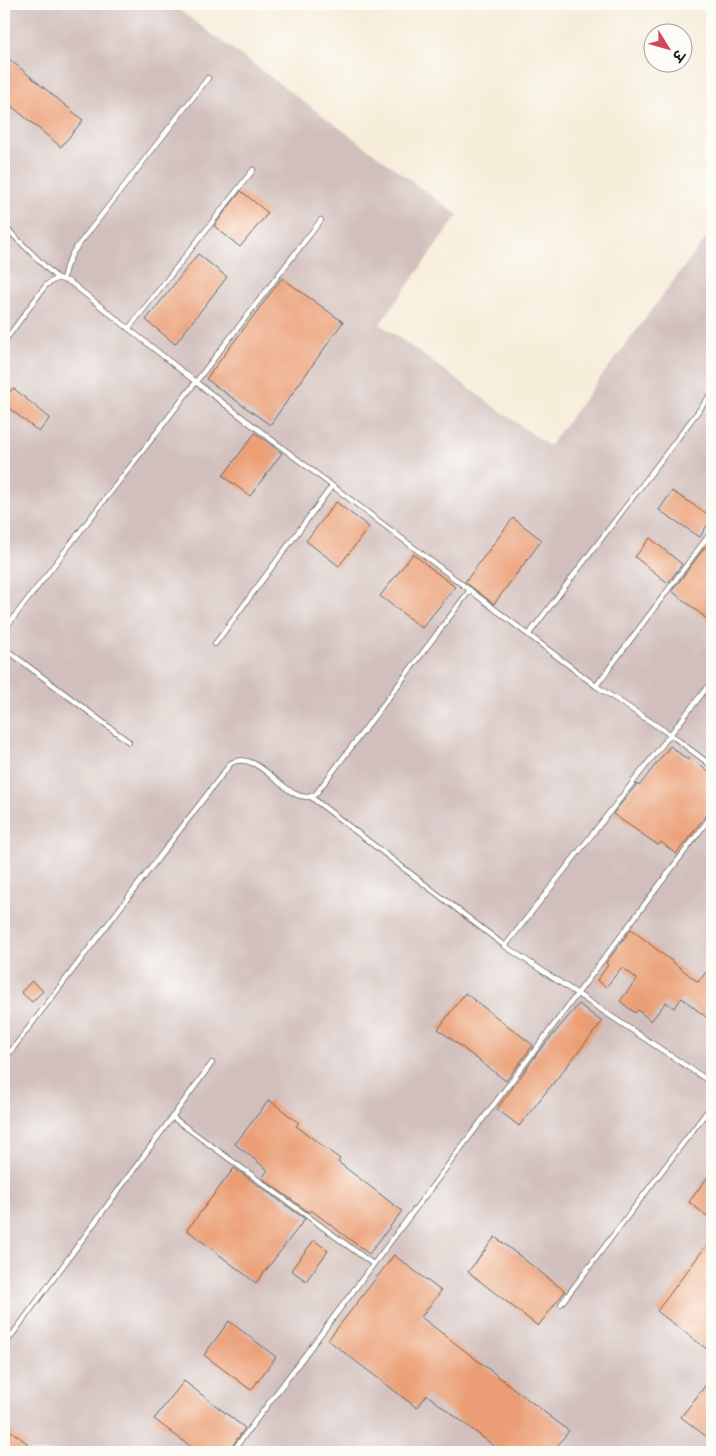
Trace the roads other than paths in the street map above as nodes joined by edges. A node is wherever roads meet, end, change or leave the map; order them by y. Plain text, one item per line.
1 (208, 78) dead end
2 (252, 170) dead end
3 (321, 220) dead end
4 (4, 226) edge
5 (57, 278) junction
6 (63, 279) junction
7 (128, 328) junction
8 (4, 342) edge
9 (197, 383) junction
10 (712, 393) edge
11 (332, 486) junction
12 (712, 531) edge
13 (470, 590) junction
14 (4, 630) edge
15 (529, 634) junction
16 (215, 644) dead end
17 (4, 648) edge
18 (712, 680) edge
19 (596, 686) junction
20 (671, 735) junction
21 (129, 742) dead end
22 (712, 766) edge
23 (311, 797) junction
24 (712, 815) edge
25 (505, 946) junction
26 (577, 996) junction
27 (4, 1060) edge
28 (212, 1063) dead end
29 (712, 1083) edge
30 (712, 1105) edge
31 (172, 1117) junction
32 (373, 1264) junction
33 (561, 1304) dead end
34 (4, 1346) edge
35 (232, 1452) edge

1 - 6 lane
2 - 7 lane
3 - 9 lane
4 - 5 lane
5 - 6 lane
5 - 8 lane
6 - 7 lane
7 - 9 lane
9 - 11 lane
9 - 14 lane
10 - 15 lane
11 - 13 lane
11 - 16 lane
12 - 19 lane
13 - 15 lane
13 - 23 lane
15 - 19 lane
17 - 21 lane
18 - 20 lane
19 - 20 lane
20 - 22 lane
20 - 25 lane
23 - 25 lane
23 - 27 lane
24 - 26 lane
25 - 26 lane
26 - 29 lane
26 - 32 lane
28 - 31 lane
30 - 33 lane
31 - 32 lane
31 - 34 lane
32 - 35 lane

